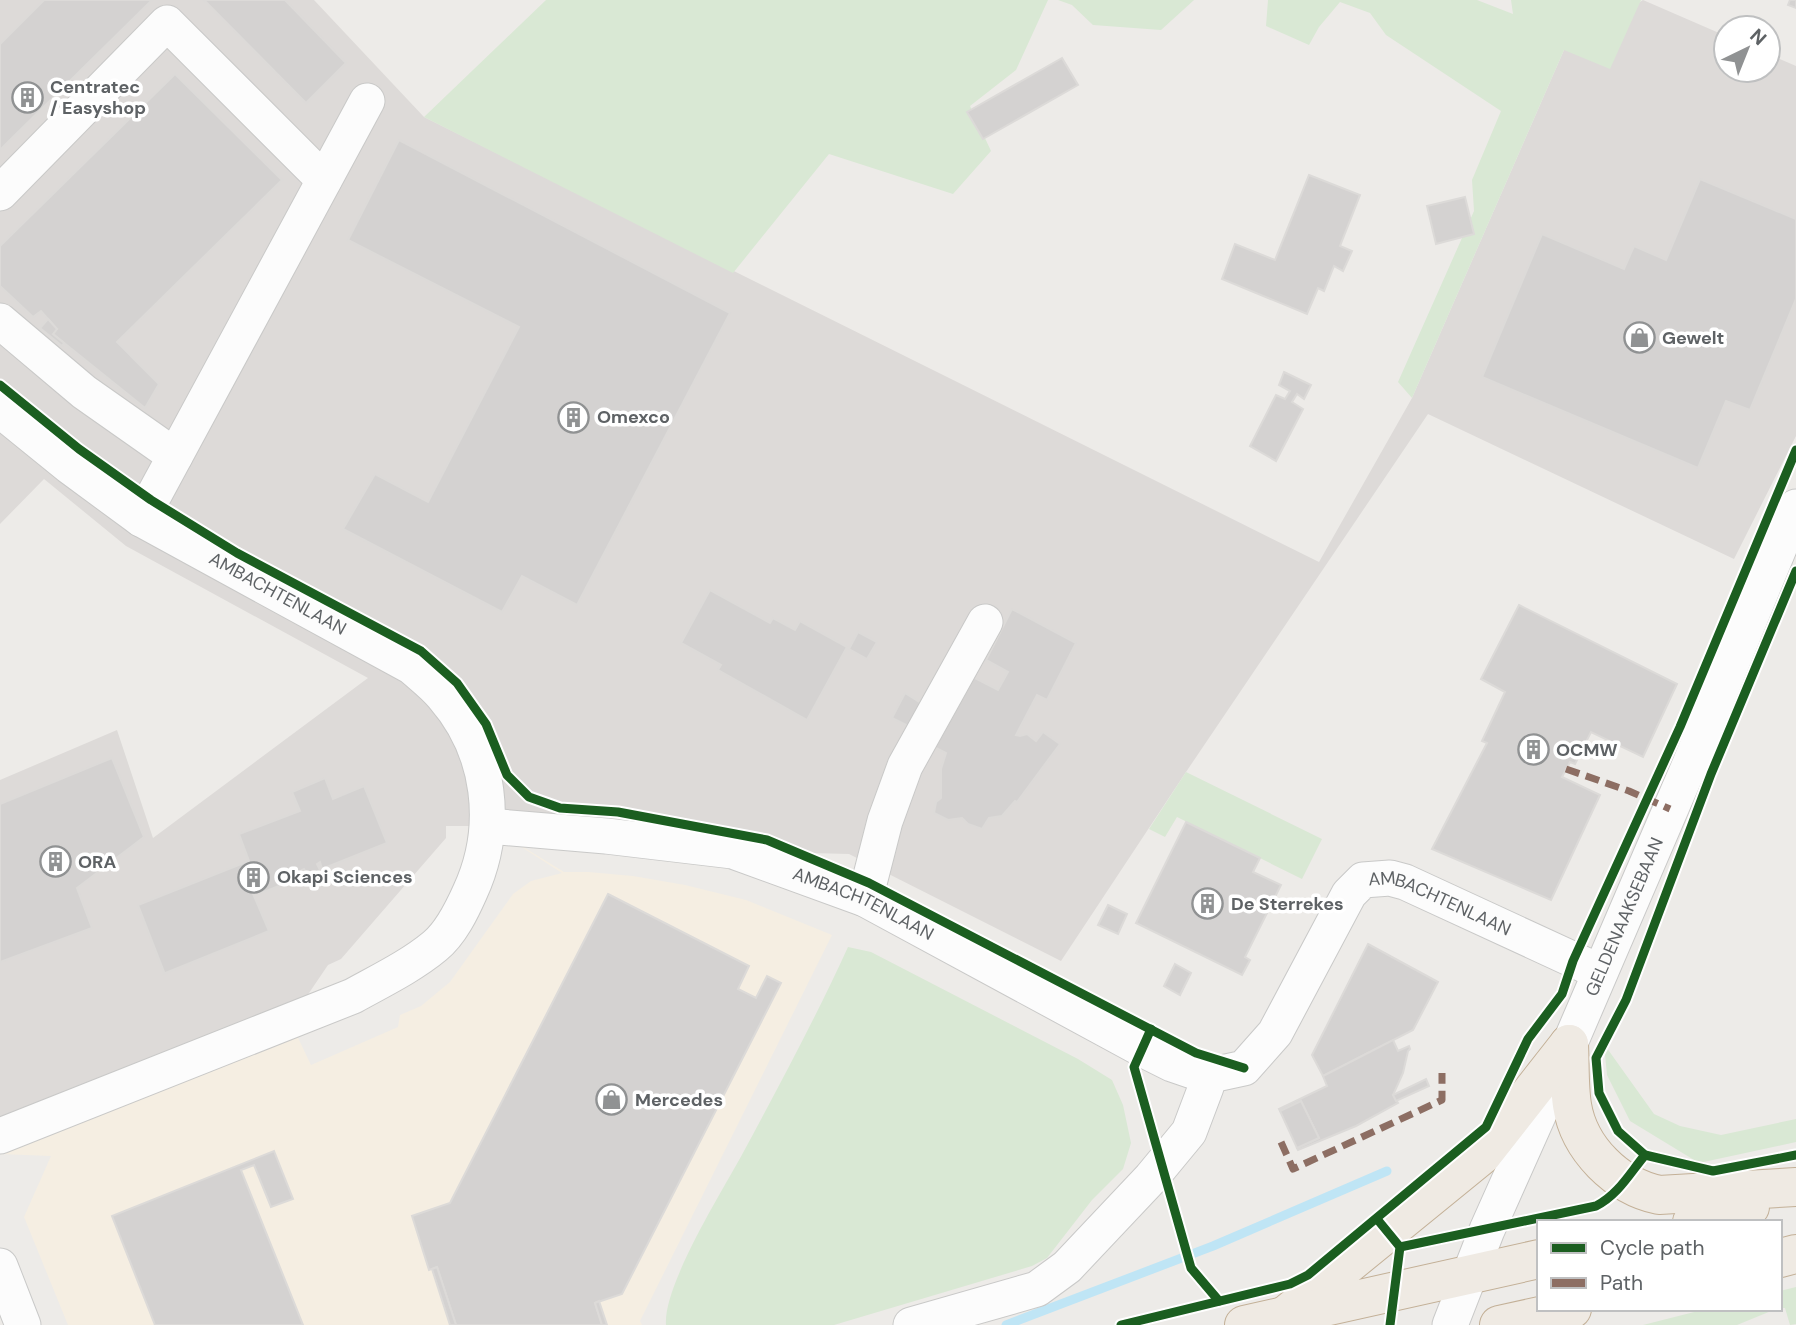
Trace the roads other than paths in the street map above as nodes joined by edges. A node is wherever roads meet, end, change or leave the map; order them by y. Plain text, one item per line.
1 (367, 101) dead end
2 (324, 180) junction
3 (0, 192) edge
4 (0, 321) edge
5 (0, 410) edge
6 (175, 456) junction
7 (1796, 507) edge
8 (141, 519) junction
9 (985, 622) dead end
10 (488, 826) junction
11 (865, 899) junction
12 (1600, 972) junction
13 (1569, 1045) junction
14 (1207, 1076) junction
15 (0, 1136) edge
16 (1796, 1187) edge
17 (1796, 1195) edge
18 (1700, 1220) edge
19 (1537, 1259) edge
20 (0, 1266) edge
21 (1469, 1274) junction
22 (1563, 1311) edge
23 (1287, 1314) junction
24 (23, 1325) edge
25 (911, 1325) edge
26 (1244, 1325) edge
27 (1450, 1325) edge
28 (1499, 1325) edge

1 - 2 street
2 - 3 street
2 - 6 street
4 - 6 street
5 - 8 street, AMBACHTENLAAN
6 - 8 street
7 - 12 street, GELDENAAKSEBAAN
8 - 10 street, AMBACHTENLAAN
9 - 11 street
10 - 11 street, AMBACHTENLAAN
10 - 15 street, AMBACHTENLAAN
11 - 14 street, AMBACHTENLAAN
12 - 13 street, GELDENAAKSEBAAN
12 - 14 street, AMBACHTENLAAN
13 - 16 highway
13 - 21 street, GELDENAAKSEBAAN
13 - 23 highway
14 - 25 street
17 - 18 highway
19 - 21 highway
20 - 24 street
21 - 23 highway
21 - 27 street, GELDENAAKSEBAAN
22 - 28 highway
23 - 26 highway

